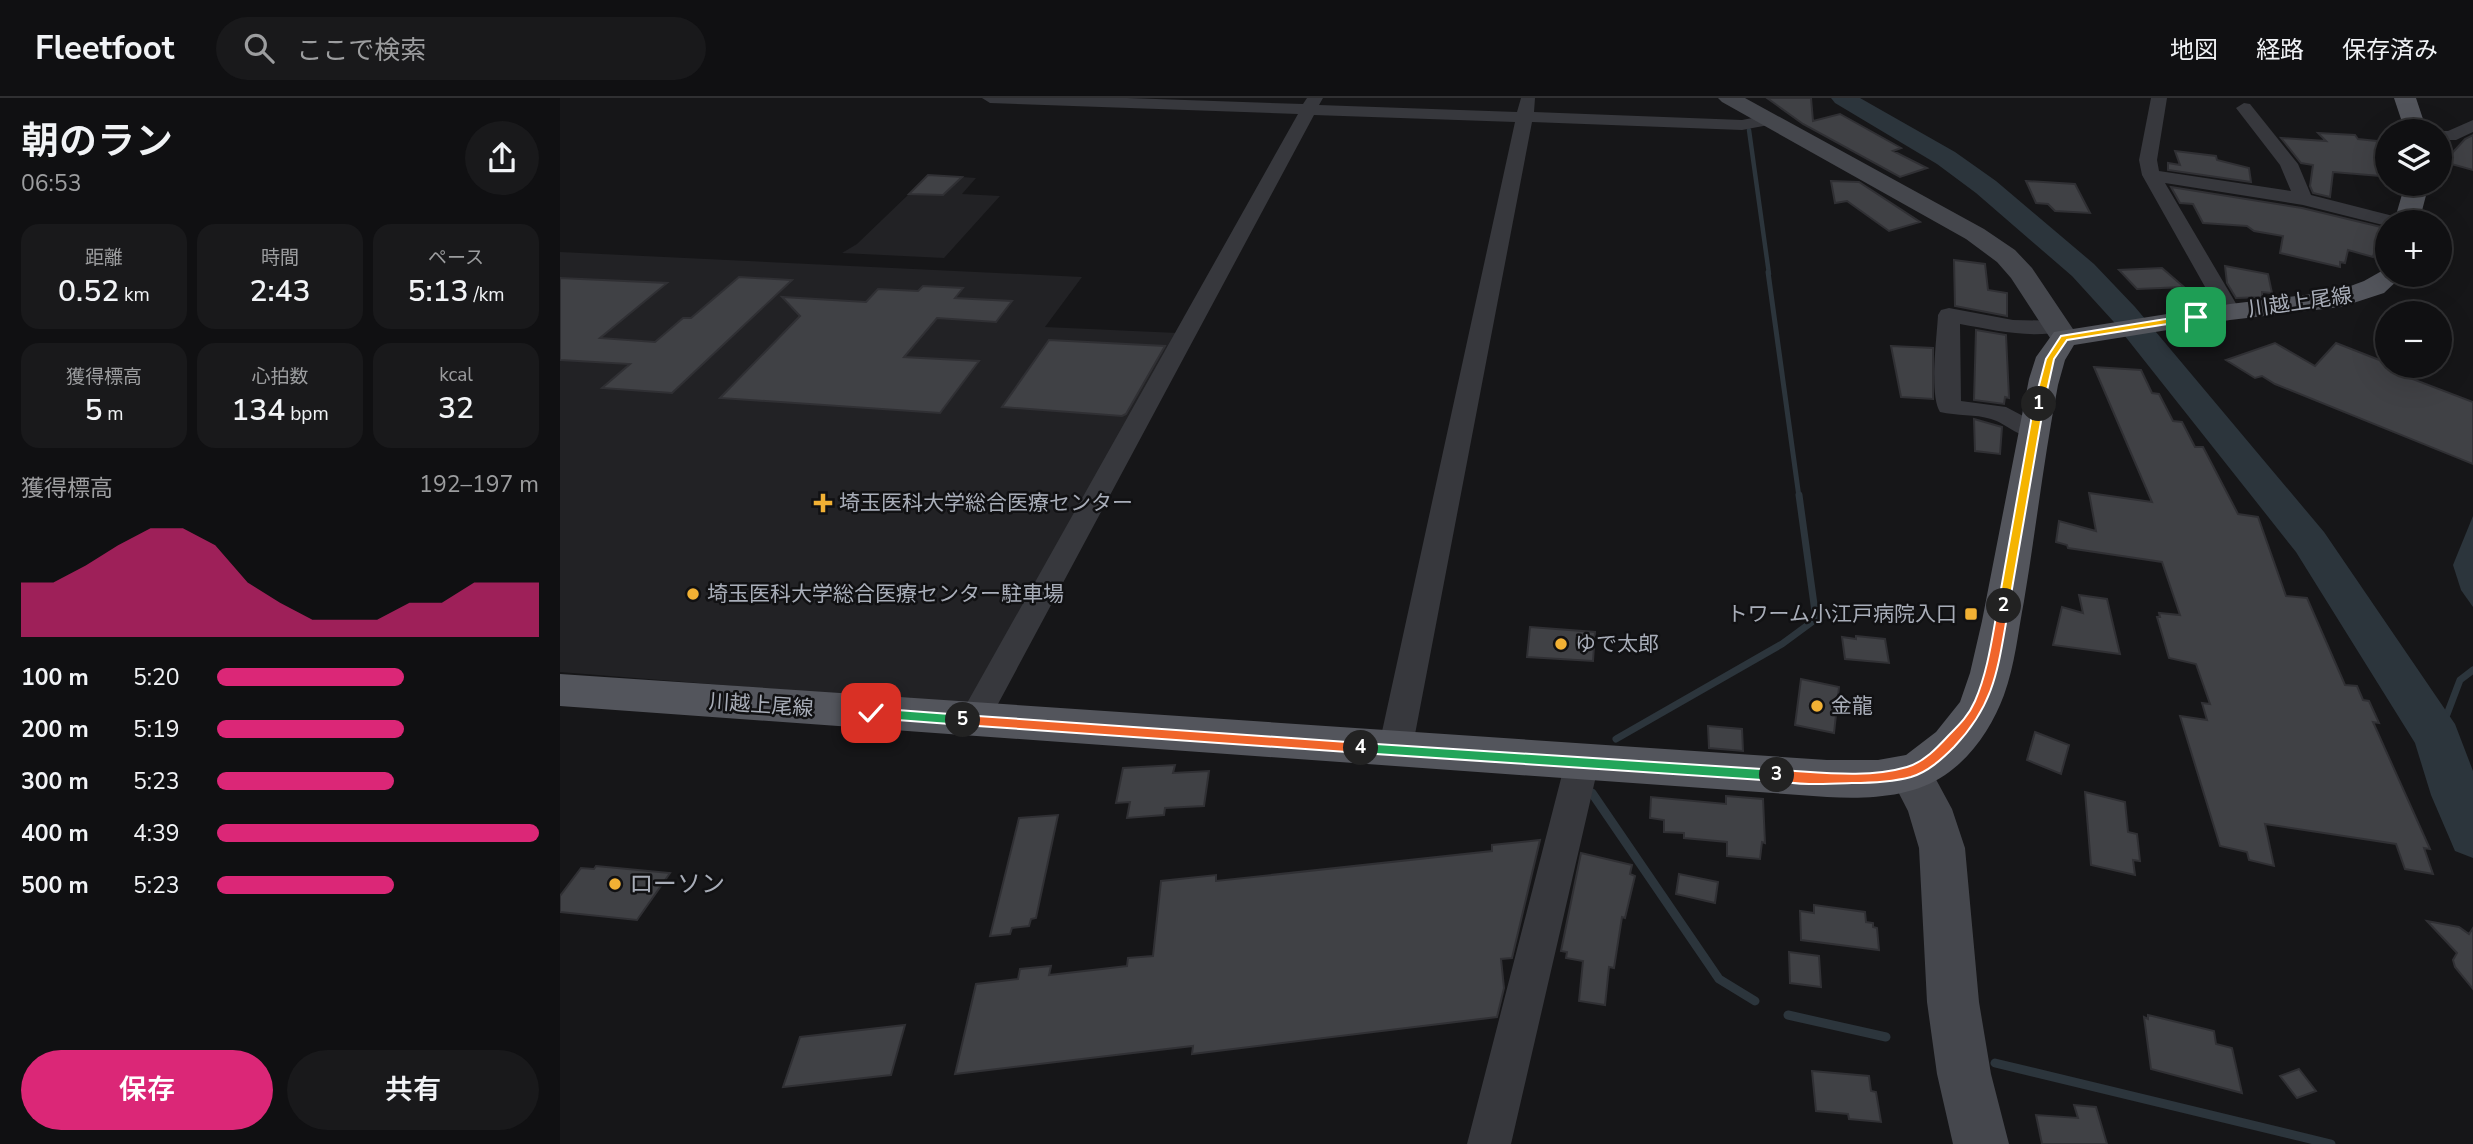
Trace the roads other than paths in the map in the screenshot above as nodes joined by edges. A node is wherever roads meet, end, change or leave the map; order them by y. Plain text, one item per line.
1 (990, 98) edge
2 (1729, 98) edge
3 (2159, 98) edge
4 (2405, 98) edge
5 (1312, 104) edge
6 (1526, 108) edge
7 (2244, 108) dead end
8 (2412, 119) edge
9 (1769, 120) junction
10 (2473, 125) edge
11 (2452, 135) edge
12 (2151, 174) junction
13 (2303, 199) junction
14 (2375, 217) edge
15 (2375, 286) edge
16 (2230, 312) junction
17 (2060, 332) junction
18 (2033, 430) junction
19 (560, 690) edge
20 (973, 721) junction
21 (1395, 750) junction
22 (1582, 763) junction
23 (1910, 772) junction
24 (1489, 1144) edge
25 (1981, 1144) edge

1 - 5 street
2 - 9 street
3 - 12 street
4 - 8 main road
5 - 6 street
5 - 20 street
6 - 9 street
6 - 21 street
7 - 13 street
9 - 17 street
10 - 11 street
12 - 13 street
12 - 16 street
13 - 14 street
15 - 16 main road, 川越上尾線
16 - 17 main road, 川越上尾線
17 - 18 main road, 川越上尾線
17 - 18 street
18 - 23 main road, 川越上尾線
19 - 20 main road, 川越上尾線
20 - 21 main road, 川越上尾線
21 - 22 main road, 川越上尾線
22 - 23 main road, 川越上尾線
22 - 24 street
23 - 25 street

